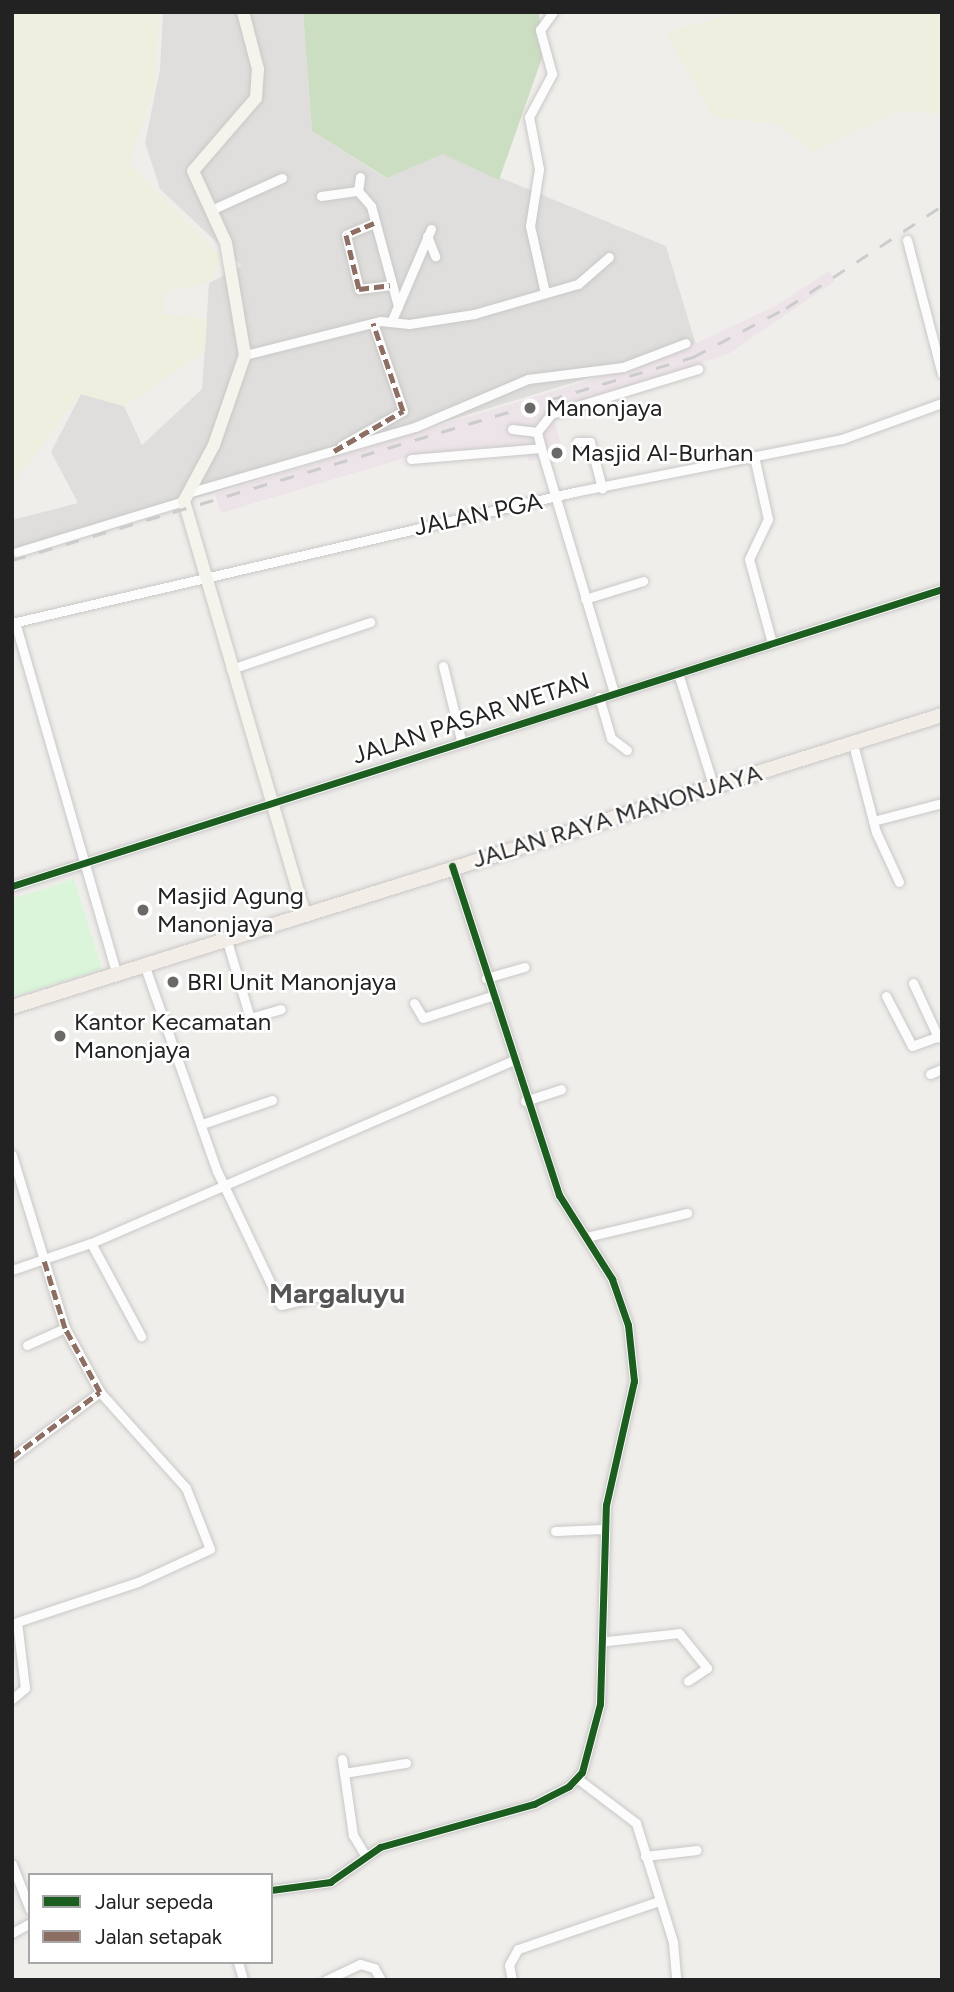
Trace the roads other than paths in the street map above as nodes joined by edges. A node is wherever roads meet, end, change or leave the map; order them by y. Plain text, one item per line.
1 (243, 12) edge
2 (553, 12) edge
3 (282, 177) dead end
4 (360, 177) dead end
5 (358, 191) junction
6 (321, 196) dead end
7 (211, 210) junction
8 (374, 223) junction
9 (907, 240) dead end
10 (435, 256) dead end
11 (609, 257) dead end
12 (390, 285) junction
13 (545, 293) junction
14 (398, 306) junction
15 (392, 320) junction
16 (373, 323) junction
17 (686, 343) dead end
18 (244, 355) junction
19 (698, 369) dead end
20 (942, 374) edge
21 (942, 403) edge
22 (512, 429) dead end
23 (537, 432) junction
24 (577, 442) dead end
25 (541, 448) junction
26 (334, 451) junction
27 (754, 456) junction
28 (411, 459) dead end
29 (602, 488) junction
30 (187, 496) junction
31 (556, 496) junction
32 (17, 552) dead end
33 (202, 575) junction
34 (643, 581) dead end
35 (942, 589) edge
36 (585, 598) junction
37 (370, 622) dead end
38 (14, 623) edge
39 (772, 643) junction
40 (443, 666) dead end
41 (231, 669) junction
42 (678, 673) junction
43 (614, 693) junction
44 (599, 698) junction
45 (942, 715) edge
46 (461, 740) junction
47 (853, 744) junction
48 (627, 750) dead end
49 (713, 785) junction
50 (271, 802) junction
51 (942, 803) edge
52 (873, 821) junction
53 (83, 863) junction
54 (453, 866) junction
55 (899, 882) dead end
56 (12, 886) edge
57 (305, 915) junction
58 (227, 941) junction
59 (145, 967) junction
60 (524, 967) dead end
61 (117, 975) junction
62 (486, 978) junction
63 (913, 983) dead end
64 (491, 996) junction
65 (886, 996) dead end
66 (414, 1003) dead end
67 (12, 1007) edge
68 (281, 1009) dead end
69 (940, 1036) edge
70 (512, 1061) junction
71 (942, 1069) edge
72 (930, 1074) dead end
73 (561, 1089) dead end
74 (272, 1100) dead end
75 (525, 1101) junction
76 (202, 1124) junction
77 (12, 1154) edge
78 (224, 1186) junction
79 (687, 1213) dead end
80 (586, 1237) junction
81 (91, 1243) junction
82 (44, 1260) junction
83 (12, 1270) edge
84 (319, 1296) dead end
85 (65, 1328) junction
86 (141, 1336) dead end
87 (27, 1345) dead end
88 (100, 1392) junction
89 (12, 1457) edge
90 (604, 1530) junction
91 (555, 1531) dead end
92 (607, 1641) junction
93 (688, 1681) dead end
94 (12, 1699) edge
95 (342, 1759) dead end
96 (406, 1763) dead end
97 (344, 1773) junction
98 (578, 1779) junction
99 (697, 1850) dead end
100 (365, 1855) junction
101 (645, 1856) junction
102 (12, 1864) edge
103 (273, 1890) edge
104 (656, 1902) junction
105 (28, 1905) edge
106 (28, 1924) edge
107 (12, 1933) edge
108 (326, 1980) edge
109 (381, 1980) edge
110 (512, 1980) edge
111 (676, 1980) edge

1 - 7 main road
2 - 13 street
3 - 7 street
4 - 5 street
5 - 6 street
5 - 8 street
7 - 18 main road
8 - 12 street
8 - 12 street
9 - 20 street
10 - 14 street
11 - 13 street
12 - 14 street
13 - 15 street
14 - 15 street
15 - 16 street
16 - 18 street
16 - 26 street
17 - 26 street
18 - 30 main road
19 - 23 street
21 - 27 street, JALAN PGA
22 - 23 street
23 - 25 street
24 - 29 street
25 - 28 street
25 - 31 street
26 - 30 street
27 - 29 street, JALAN PGA
27 - 39 street
29 - 31 street, JALAN PGA
30 - 32 street
30 - 33 main road
31 - 33 street, JALAN PGA
31 - 36 street
33 - 38 street, JALAN PGA
33 - 41 main road
34 - 36 street
35 - 39 street, JALAN PASAR WETAN
36 - 43 street
37 - 41 street
38 - 53 street
39 - 42 street, JALAN PASAR WETAN
40 - 46 street
41 - 50 main road
42 - 43 street, JALAN PASAR WETAN
42 - 49 street
43 - 44 street, JALAN PASAR WETAN
44 - 46 street, JALAN PASAR WETAN
44 - 48 street
45 - 47 main road, JALAN RAYA MANONJAYA
46 - 50 street, JALAN PASAR WETAN
47 - 49 main road, JALAN RAYA MANONJAYA
47 - 52 street
49 - 54 main road, JALAN RAYA MANONJAYA
50 - 53 street, JALAN PASAR WETAN
50 - 57 main road
51 - 52 street
52 - 55 street
53 - 56 street, JALAN PASAR WETAN
53 - 61 street
54 - 57 main road, JALAN RAYA MANONJAYA
54 - 62 street
57 - 58 main road, JALAN RAYA MANONJAYA
58 - 59 main road, JALAN RAYA MANONJAYA
58 - 68 street
59 - 61 main road, JALAN RAYA MANONJAYA
59 - 76 street
60 - 62 street
61 - 67 main road, JALAN RAYA MANONJAYA
62 - 64 street
63 - 69 street
64 - 66 street
64 - 70 street
65 - 69 street
70 - 75 street
70 - 78 street
71 - 72 street
73 - 75 street
74 - 76 street
75 - 80 street
76 - 78 street
77 - 82 street
78 - 81 street
78 - 84 street
79 - 80 street
80 - 90 street
81 - 82 street
81 - 86 street
82 - 83 street
82 - 85 street
85 - 87 street
85 - 88 street
88 - 89 street
88 - 94 street
90 - 91 street
90 - 92 street
92 - 93 street
92 - 98 street
95 - 97 street
96 - 97 street
97 - 100 street
98 - 100 street
98 - 101 street
99 - 101 street
100 - 103 street
101 - 104 street
102 - 105 street
104 - 110 street
104 - 111 street
106 - 107 street
108 - 109 street

